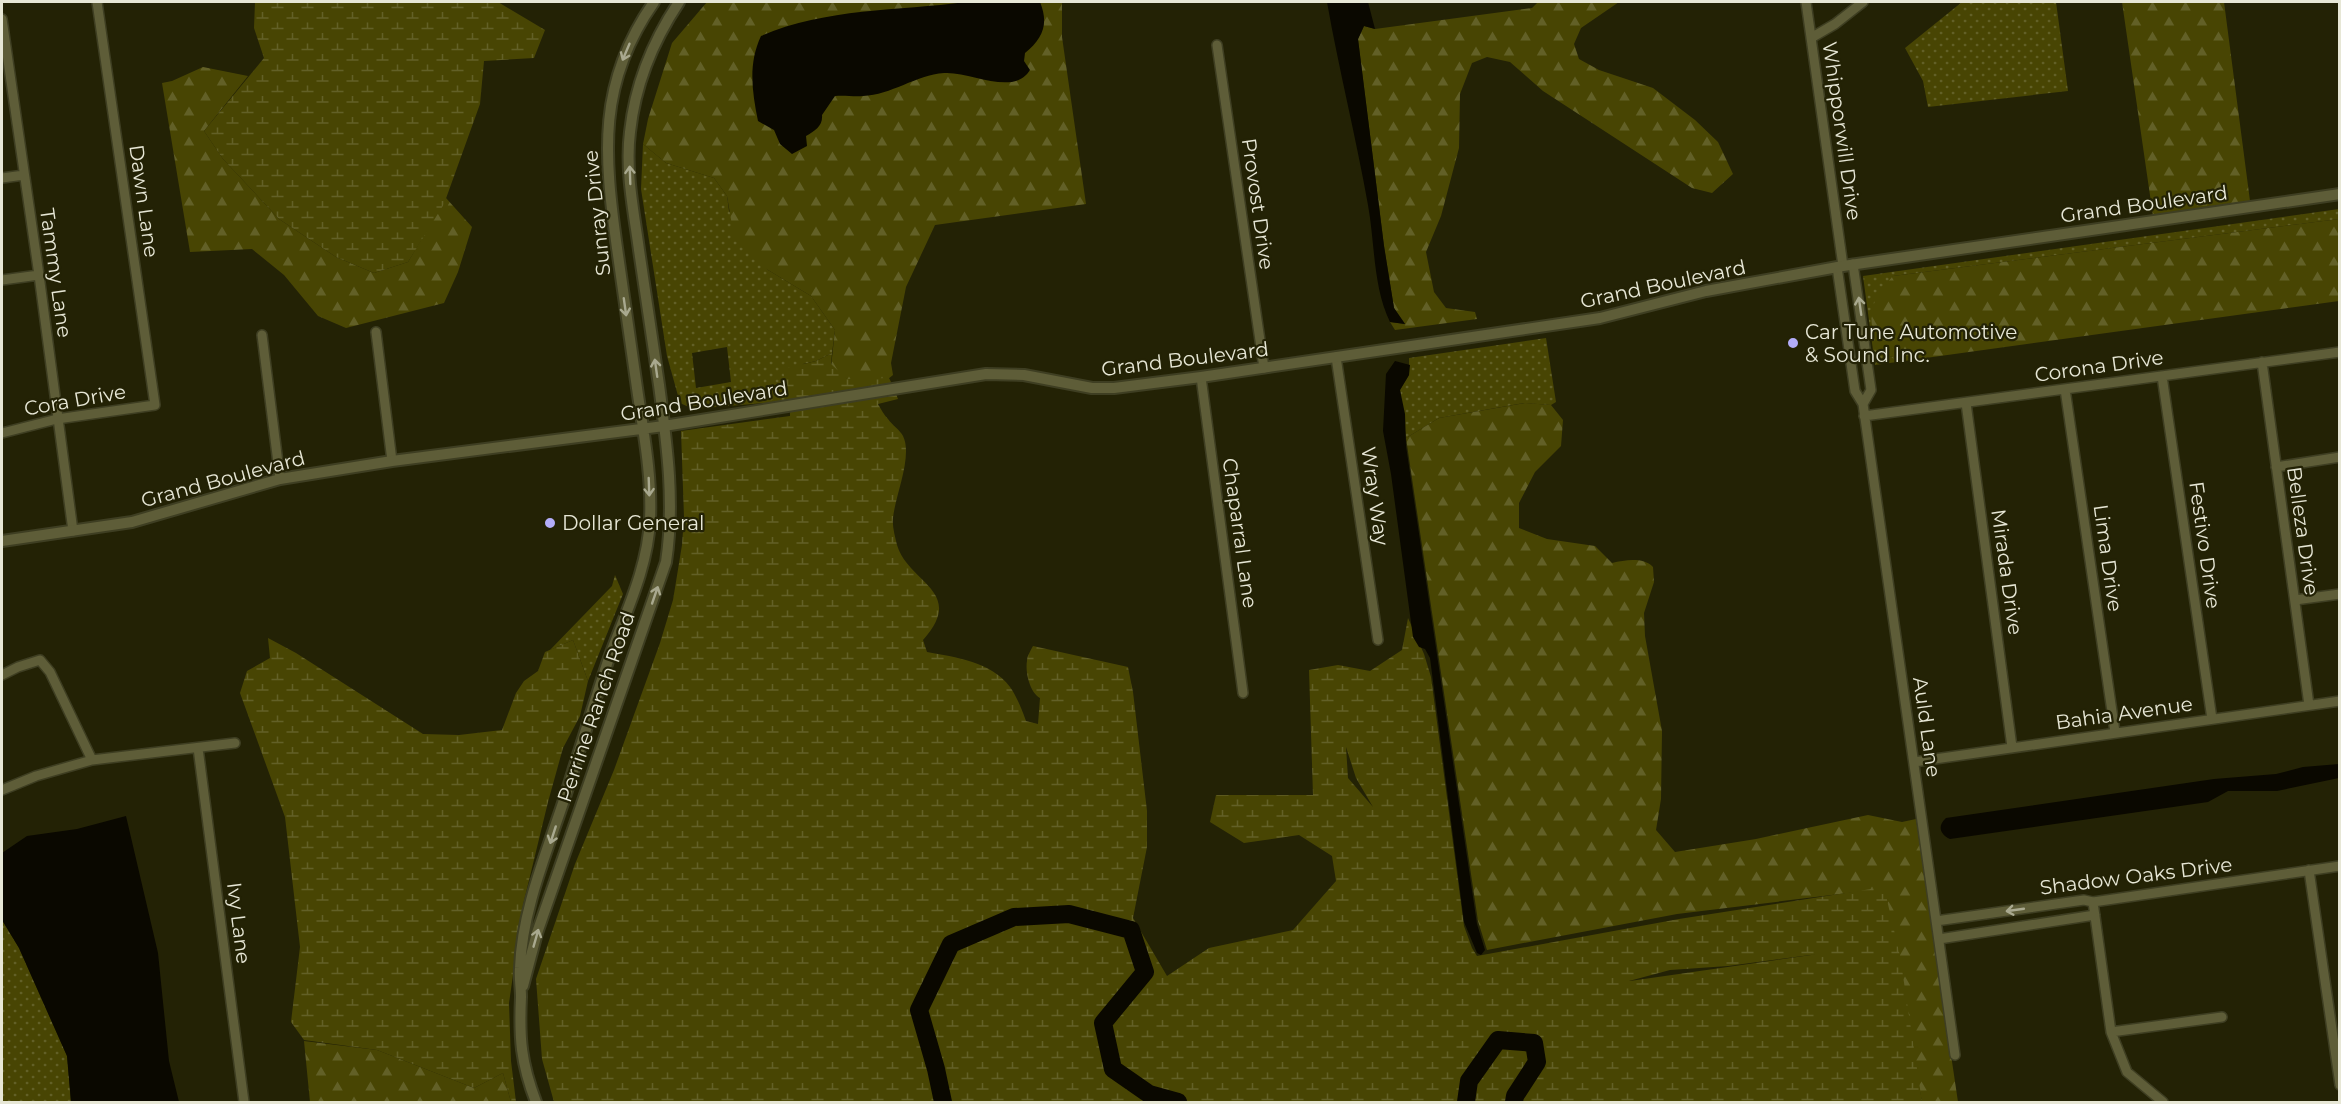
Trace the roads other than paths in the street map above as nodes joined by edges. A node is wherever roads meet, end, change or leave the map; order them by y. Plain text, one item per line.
1 (97, 2) edge
2 (654, 2) edge
3 (1806, 2) edge
4 (1863, 2) edge
5 (674, 3) edge
6 (2, 19) edge
7 (1811, 38) junction
8 (1217, 45) dead end
9 (6, 76) edge
10 (24, 175) junction
11 (2, 178) edge
12 (2340, 194) edge
13 (1844, 266) junction
14 (39, 275) junction
15 (2, 280) edge
16 (376, 332) dead end
17 (262, 335) dead end
18 (2340, 351) edge
19 (1336, 357) junction
20 (2262, 362) junction
21 (1264, 368) junction
22 (2162, 376) junction
23 (1201, 377) junction
24 (2065, 389) junction
25 (1966, 403) junction
26 (1863, 404) junction
27 (155, 405) joint
28 (1864, 416) junction
29 (57, 419) junction
30 (664, 426) junction
31 (643, 429) junction
32 (2, 433) edge
33 (2340, 458) edge
34 (392, 461) junction
35 (2276, 467) junction
36 (280, 479) junction
37 (73, 531) junction
38 (2, 541) edge
39 (2340, 594) edge
40 (2295, 600) junction
41 (1377, 640) dead end
42 (2, 675) edge
43 (1243, 693) dead end
44 (2340, 701) edge
45 (2309, 705) junction
46 (2212, 719) junction
47 (2115, 732) junction
48 (235, 743) dead end
49 (2012, 747) junction
50 (198, 748) junction
51 (92, 760) junction
52 (1914, 762) junction
53 (2, 790) edge
54 (2340, 866) edge
55 (2309, 870) junction
56 (2093, 902) junction
57 (2095, 915) junction
58 (1936, 921) junction
59 (1939, 939) junction
60 (521, 994) junction
61 (2222, 1017) dead end
62 (2111, 1032) junction
63 (1955, 1055) dead end
64 (2340, 1085) edge
65 (244, 1102) edge
66 (536, 1102) edge
67 (2163, 1102) edge

1 - 27 street, Dawn Lane
2 -> 31 street, Sunray Drive
3 - 7 street, Whipporwill Drive
4 - 7 street
30 -> 5 street, Sunray Drive
6 - 9 street, Tammy Lane
7 - 13 street, Whipporwill Drive
8 - 21 street, Provost Drive
9 - 10 street, Tammy Lane
10 - 11 street
10 - 14 street, Tammy Lane
12 - 13 street, Grand Boulevard
13 - 19 street, Grand Boulevard
13 - 26 street, Auld Lane
26 -> 13 street, Auld Lane
14 - 15 street
14 - 29 street, Tammy Lane
16 - 34 street
17 - 36 street
18 - 20 street, Corona Drive
19 - 21 street, Grand Boulevard
19 - 41 street, Wray Way
20 - 22 street, Corona Drive
20 - 35 street, Belleza Drive
21 - 23 street, Grand Boulevard
22 - 24 street, Corona Drive
22 - 46 street, Festivo Drive
23 - 30 street, Grand Boulevard
23 - 43 street, Chaparral Lane
24 - 25 street, Corona Drive
24 - 47 street, Lima Drive
25 - 28 street, Corona Drive
25 - 49 street, Mirada Drive
26 - 28 street, Auld Lane
27 - 29 street, Cora Drive
28 - 52 street, Auld Lane
29 - 32 street, Cora Drive
29 - 37 street, Tammy Lane
30 - 31 street, Grand Boulevard
60 -> 30 street, Perrine Ranch Road
31 - 34 street, Grand Boulevard
31 -> 60 street, Perrine Ranch Road
33 - 35 street
34 - 36 street, Grand Boulevard
35 - 40 street, Belleza Drive
36 - 37 street, Grand Boulevard
37 - 38 street, Grand Boulevard
39 - 40 street
40 - 45 street, Belleza Drive
42 - 51 street
44 - 45 street, Bahia Avenue
45 - 46 street, Bahia Avenue
46 - 47 street, Bahia Avenue
47 - 49 street, Bahia Avenue
48 - 50 street
49 - 52 street, Bahia Avenue
50 - 51 street
50 - 65 street, Ivy Lane
51 - 53 street
52 - 58 street, Auld Lane
54 - 55 street, Shadow Oaks Drive
55 - 56 street, Shadow Oaks Drive
55 - 64 street
56 - 57 street
56 -> 58 street, Shadow Oaks Drive
57 - 59 street, Shadow Oaks Drive
57 - 62 street
58 - 59 street, Auld Lane
59 - 63 street, Auld Lane
60 - 66 street, Perrine Ranch Road
61 - 62 street
62 - 67 street

